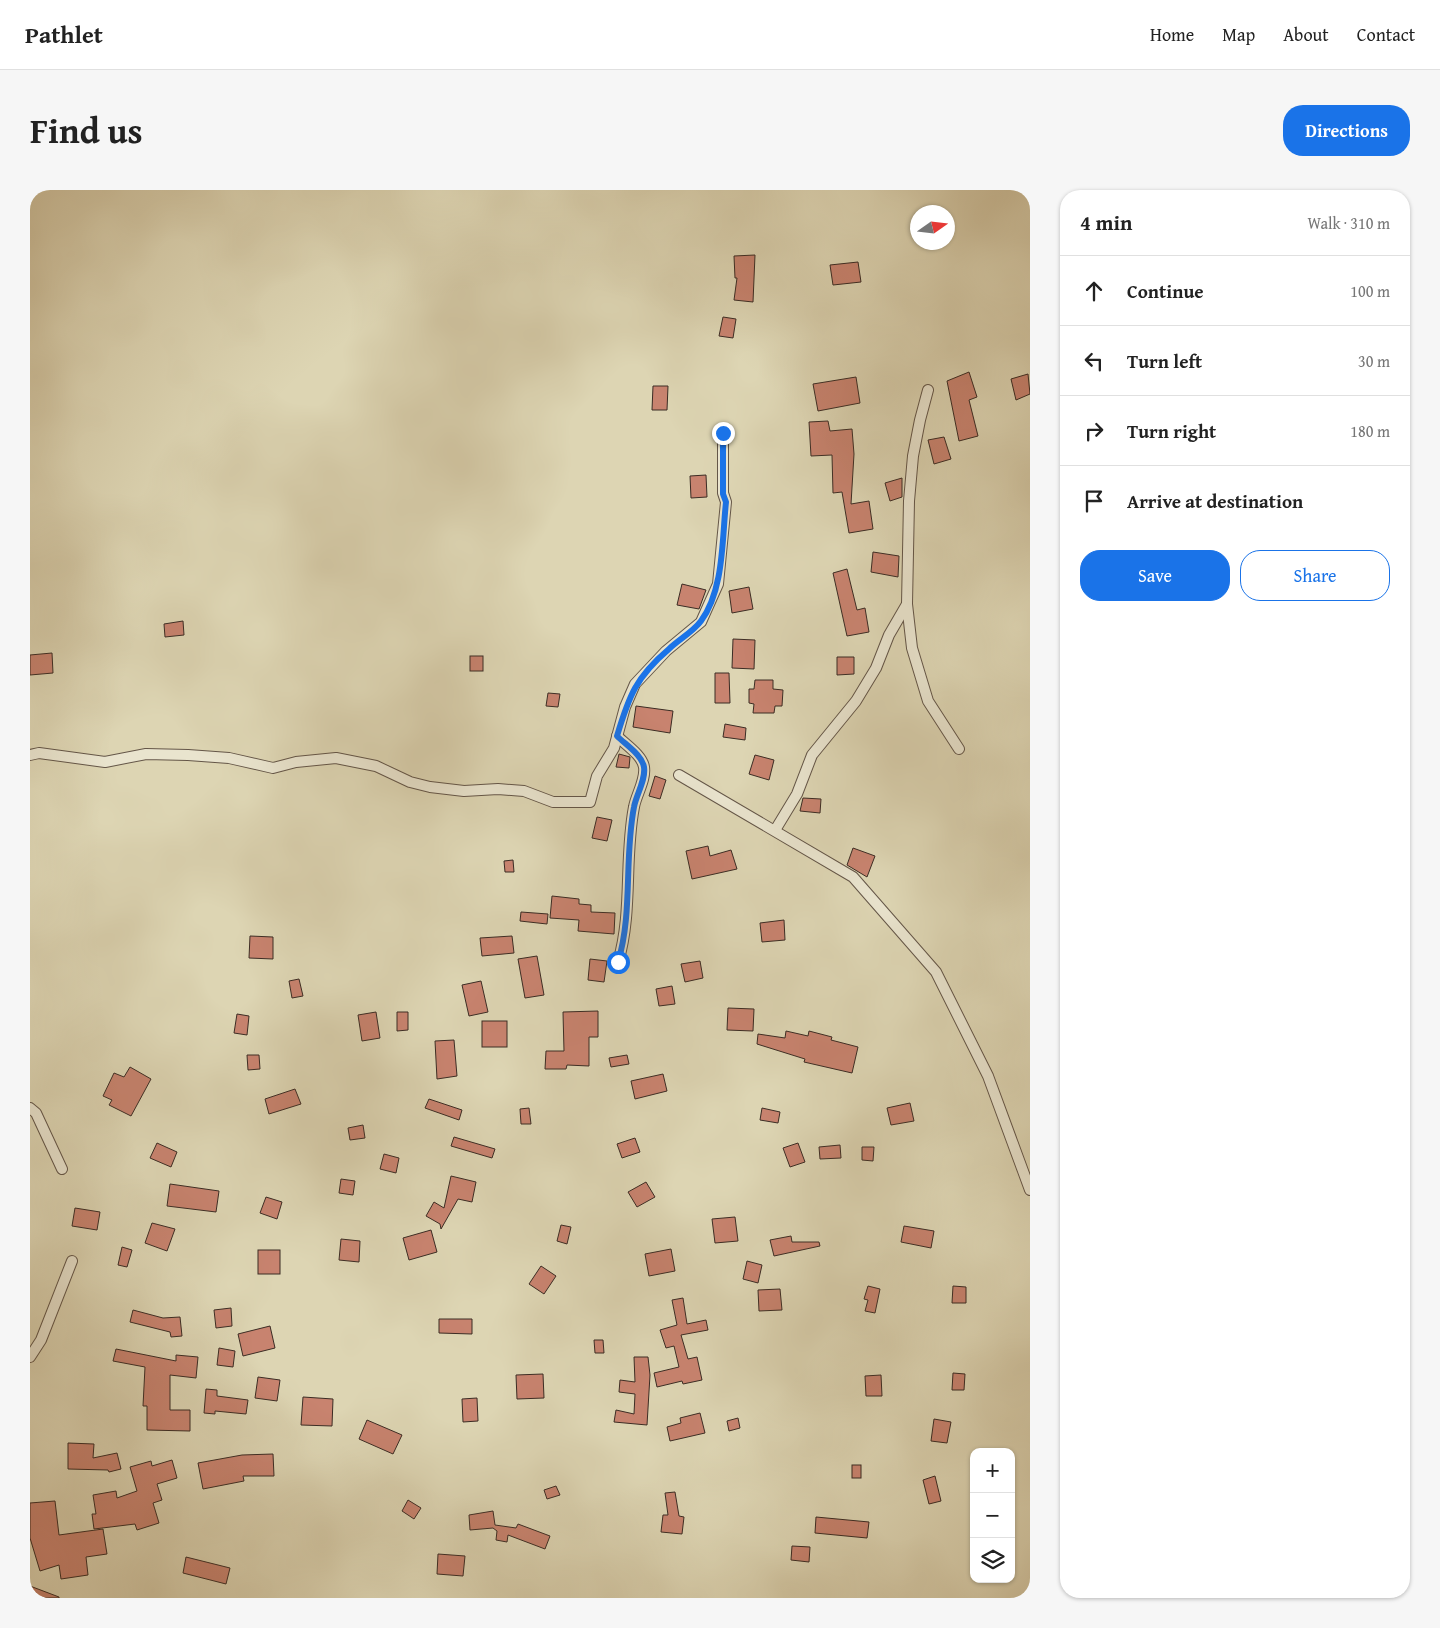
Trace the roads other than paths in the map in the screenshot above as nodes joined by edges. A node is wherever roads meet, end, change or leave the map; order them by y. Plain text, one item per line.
1 (928, 390) dead end
2 (723, 433) dead end
3 (907, 604) junction
4 (617, 736) junction
5 (959, 749) dead end
6 (30, 755) edge
7 (679, 775) dead end
8 (778, 827) dead end
9 (618, 962) dead end
10 (30, 1108) edge
11 (62, 1169) dead end
12 (1030, 1190) edge
13 (72, 1261) dead end
14 (30, 1357) edge

1 - 3 street
2 - 4 street
3 - 5 street
3 - 8 street
4 - 6 street
4 - 9 street
7 - 12 street
10 - 11 street
13 - 14 street

